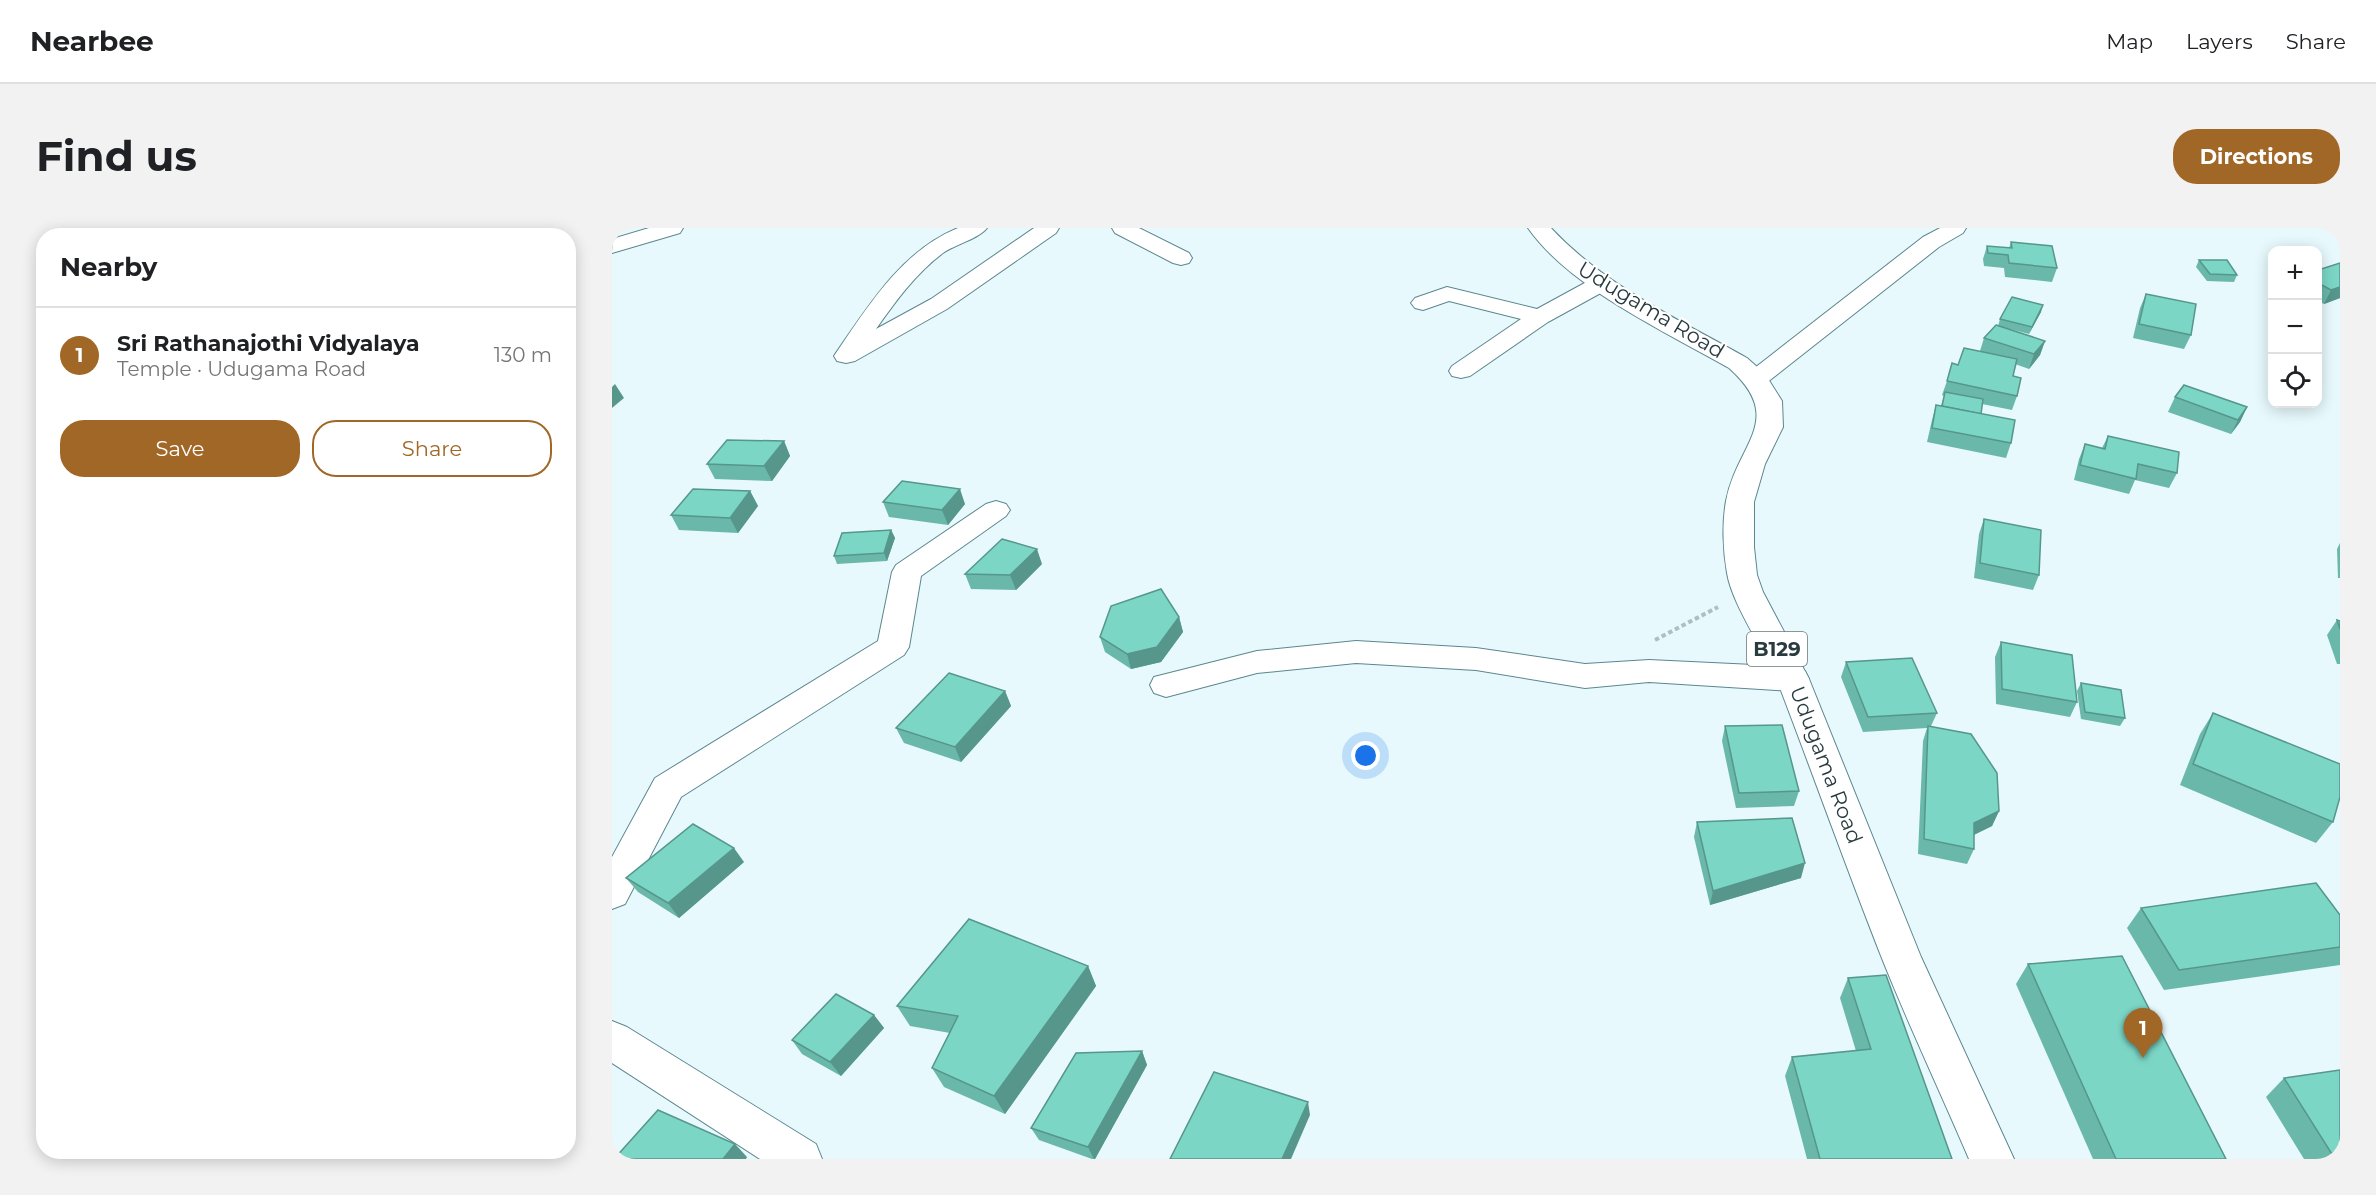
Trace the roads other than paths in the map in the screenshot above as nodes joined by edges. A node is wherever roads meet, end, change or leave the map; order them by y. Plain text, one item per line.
1 (672, 228) edge
2 (1048, 228) edge
3 (1124, 228) edge
4 (1539, 228) edge
5 (1955, 228) edge
6 (965, 229) edge
7 (612, 246) edge
8 (1181, 258) dead end
9 (1600, 284) junction
10 (1423, 303) dead end
11 (1540, 317) junction
12 (1461, 371) dead end
13 (1756, 379) junction
14 (996, 510) dead end
15 (1792, 680) junction
16 (1166, 685) dead end
17 (612, 893) edge
18 (612, 1040) edge
19 (800, 1159) edge
20 (1992, 1159) edge

1 - 7 street
2 - 6 street
3 - 8 street
4 - 9 street, Udugama Road / B129
5 - 13 street
9 - 11 street
9 - 13 street, Udugama Road / B129
10 - 11 street
11 - 12 street
13 - 15 street, Udugama Road / B129
14 - 17 street
15 - 16 street
15 - 20 street, Udugama Road / B129
18 - 19 street

